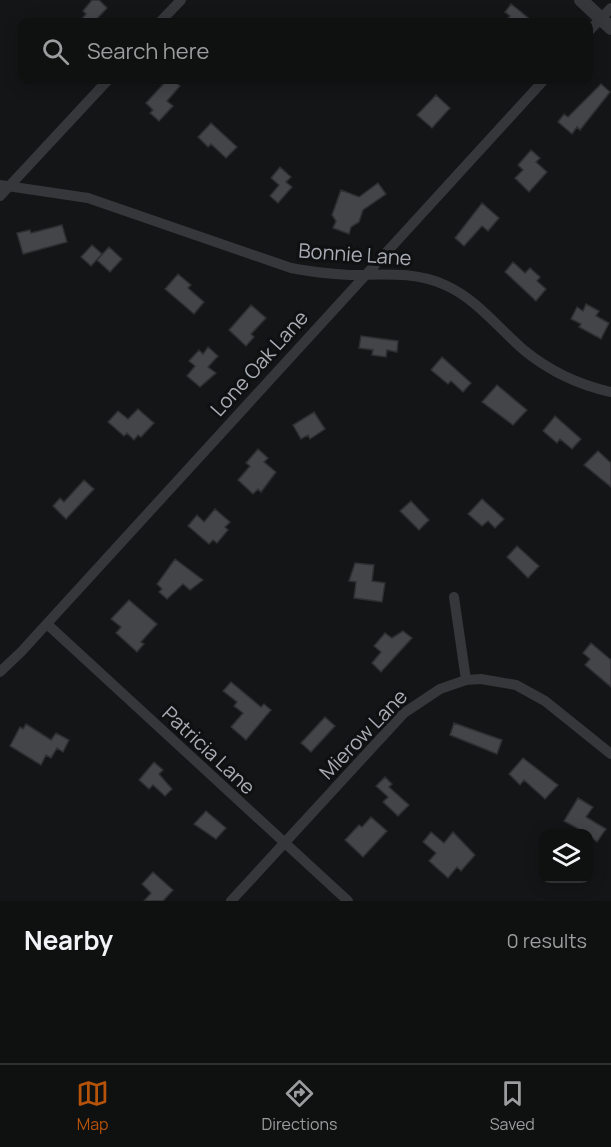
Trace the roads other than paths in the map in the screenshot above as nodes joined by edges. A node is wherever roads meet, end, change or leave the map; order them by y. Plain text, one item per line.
1 (181, 0) edge
2 (581, 0) edge
3 (611, 8) edge
4 (164, 18) edge
5 (606, 24) edge
6 (104, 84) edge
7 (540, 84) edge
8 (4, 186) edge
9 (0, 196) edge
10 (365, 274) junction
11 (611, 392) edge
12 (454, 597) dead end
13 (47, 624) junction
14 (0, 672) edge
15 (466, 680) junction
16 (611, 754) edge
17 (285, 844) junction
18 (231, 901) edge
19 (348, 901) edge

1 - 4 street
2 - 5 street
3 - 5 street
6 - 8 street
7 - 10 street, Lone Oak Lane
8 - 9 street
8 - 10 street, Bonnie Lane
10 - 11 street, Bonnie Lane
10 - 13 street, Lone Oak Lane
12 - 15 street
13 - 14 street, Lone Oak Lane
13 - 17 street, Patricia Lane
15 - 16 street, Mierow Lane
15 - 17 street, Mierow Lane
17 - 18 street, Mierow Lane
17 - 19 street, Patricia Lane

